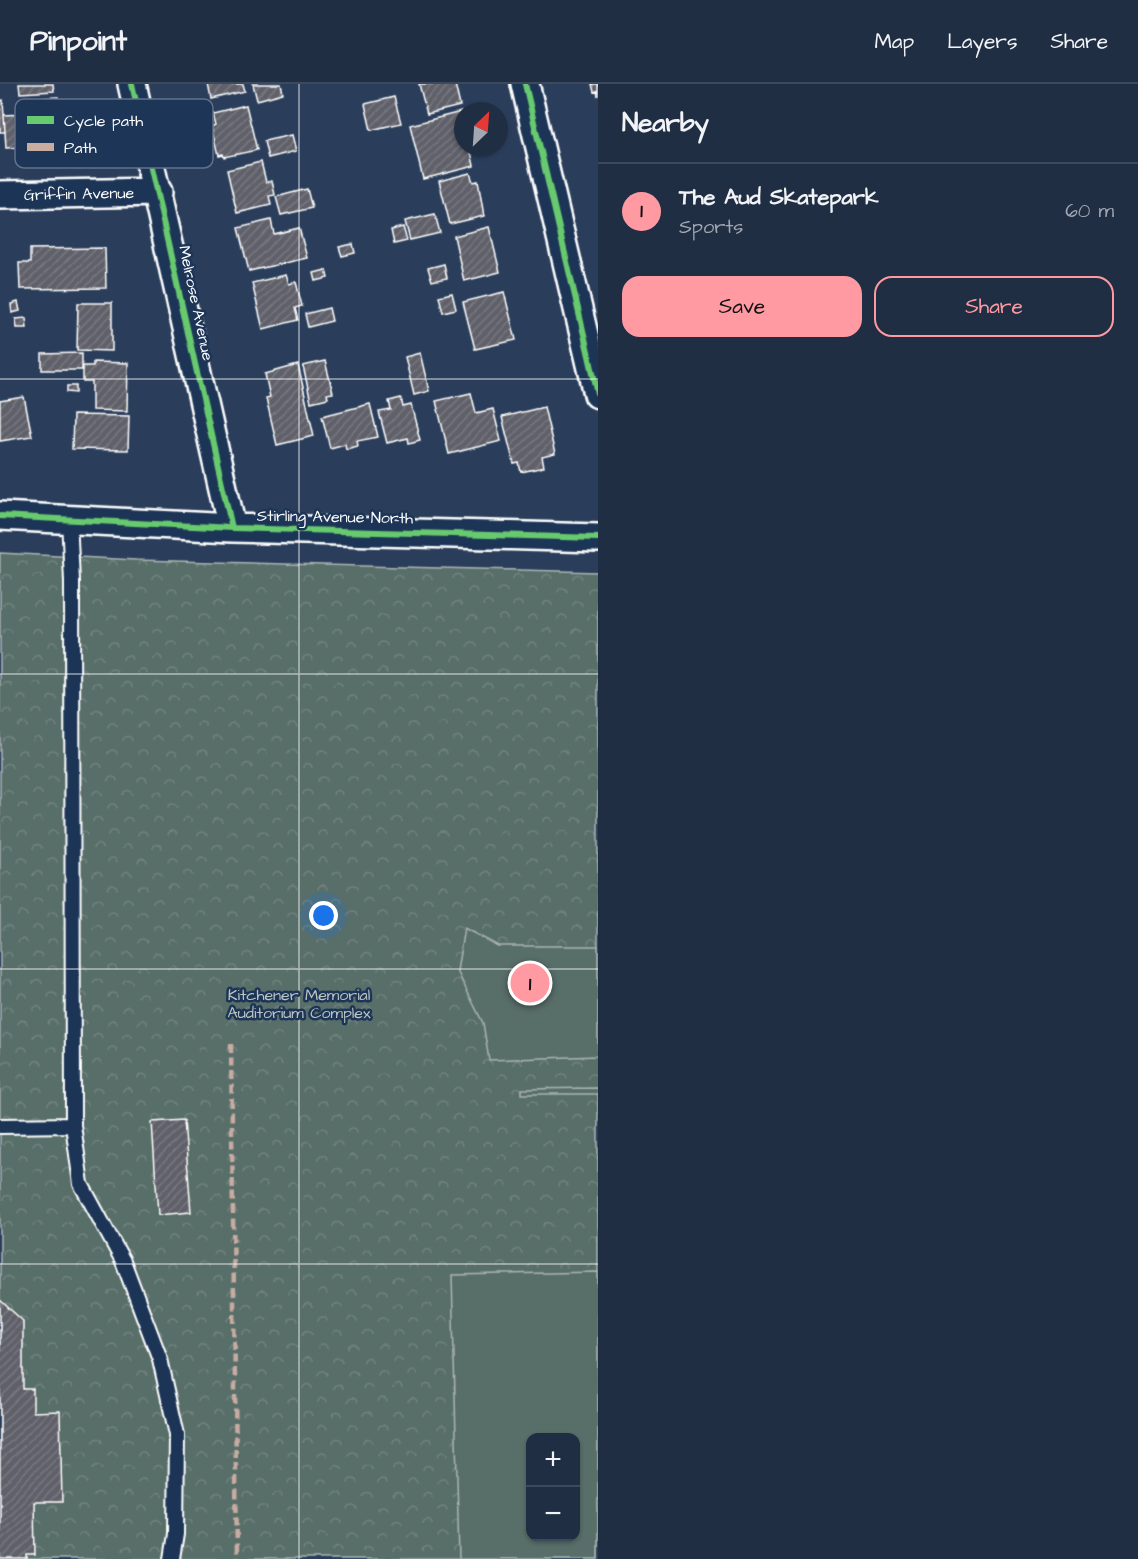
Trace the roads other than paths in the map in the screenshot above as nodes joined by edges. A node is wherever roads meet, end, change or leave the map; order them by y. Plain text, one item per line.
1 (132, 84) edge
2 (525, 84) edge
3 (136, 99) edge
4 (152, 168) edge
5 (158, 192) junction
6 (0, 195) edge
7 (598, 394) edge
8 (0, 516) edge
9 (69, 519) junction
10 (232, 528) junction
11 (598, 537) edge
12 (73, 1125) junction
13 (0, 1126) edge
14 (172, 1559) edge

1 - 3 street, Melrose Avenue
2 - 7 street
4 - 5 street, Melrose Avenue
5 - 6 street, Griffin Avenue
5 - 10 street, Melrose Avenue
8 - 9 street, Stirling Avenue North
9 - 10 street, Stirling Avenue North
9 - 12 lane
10 - 11 street, Stirling Avenue North
12 - 13 lane
12 - 14 lane

